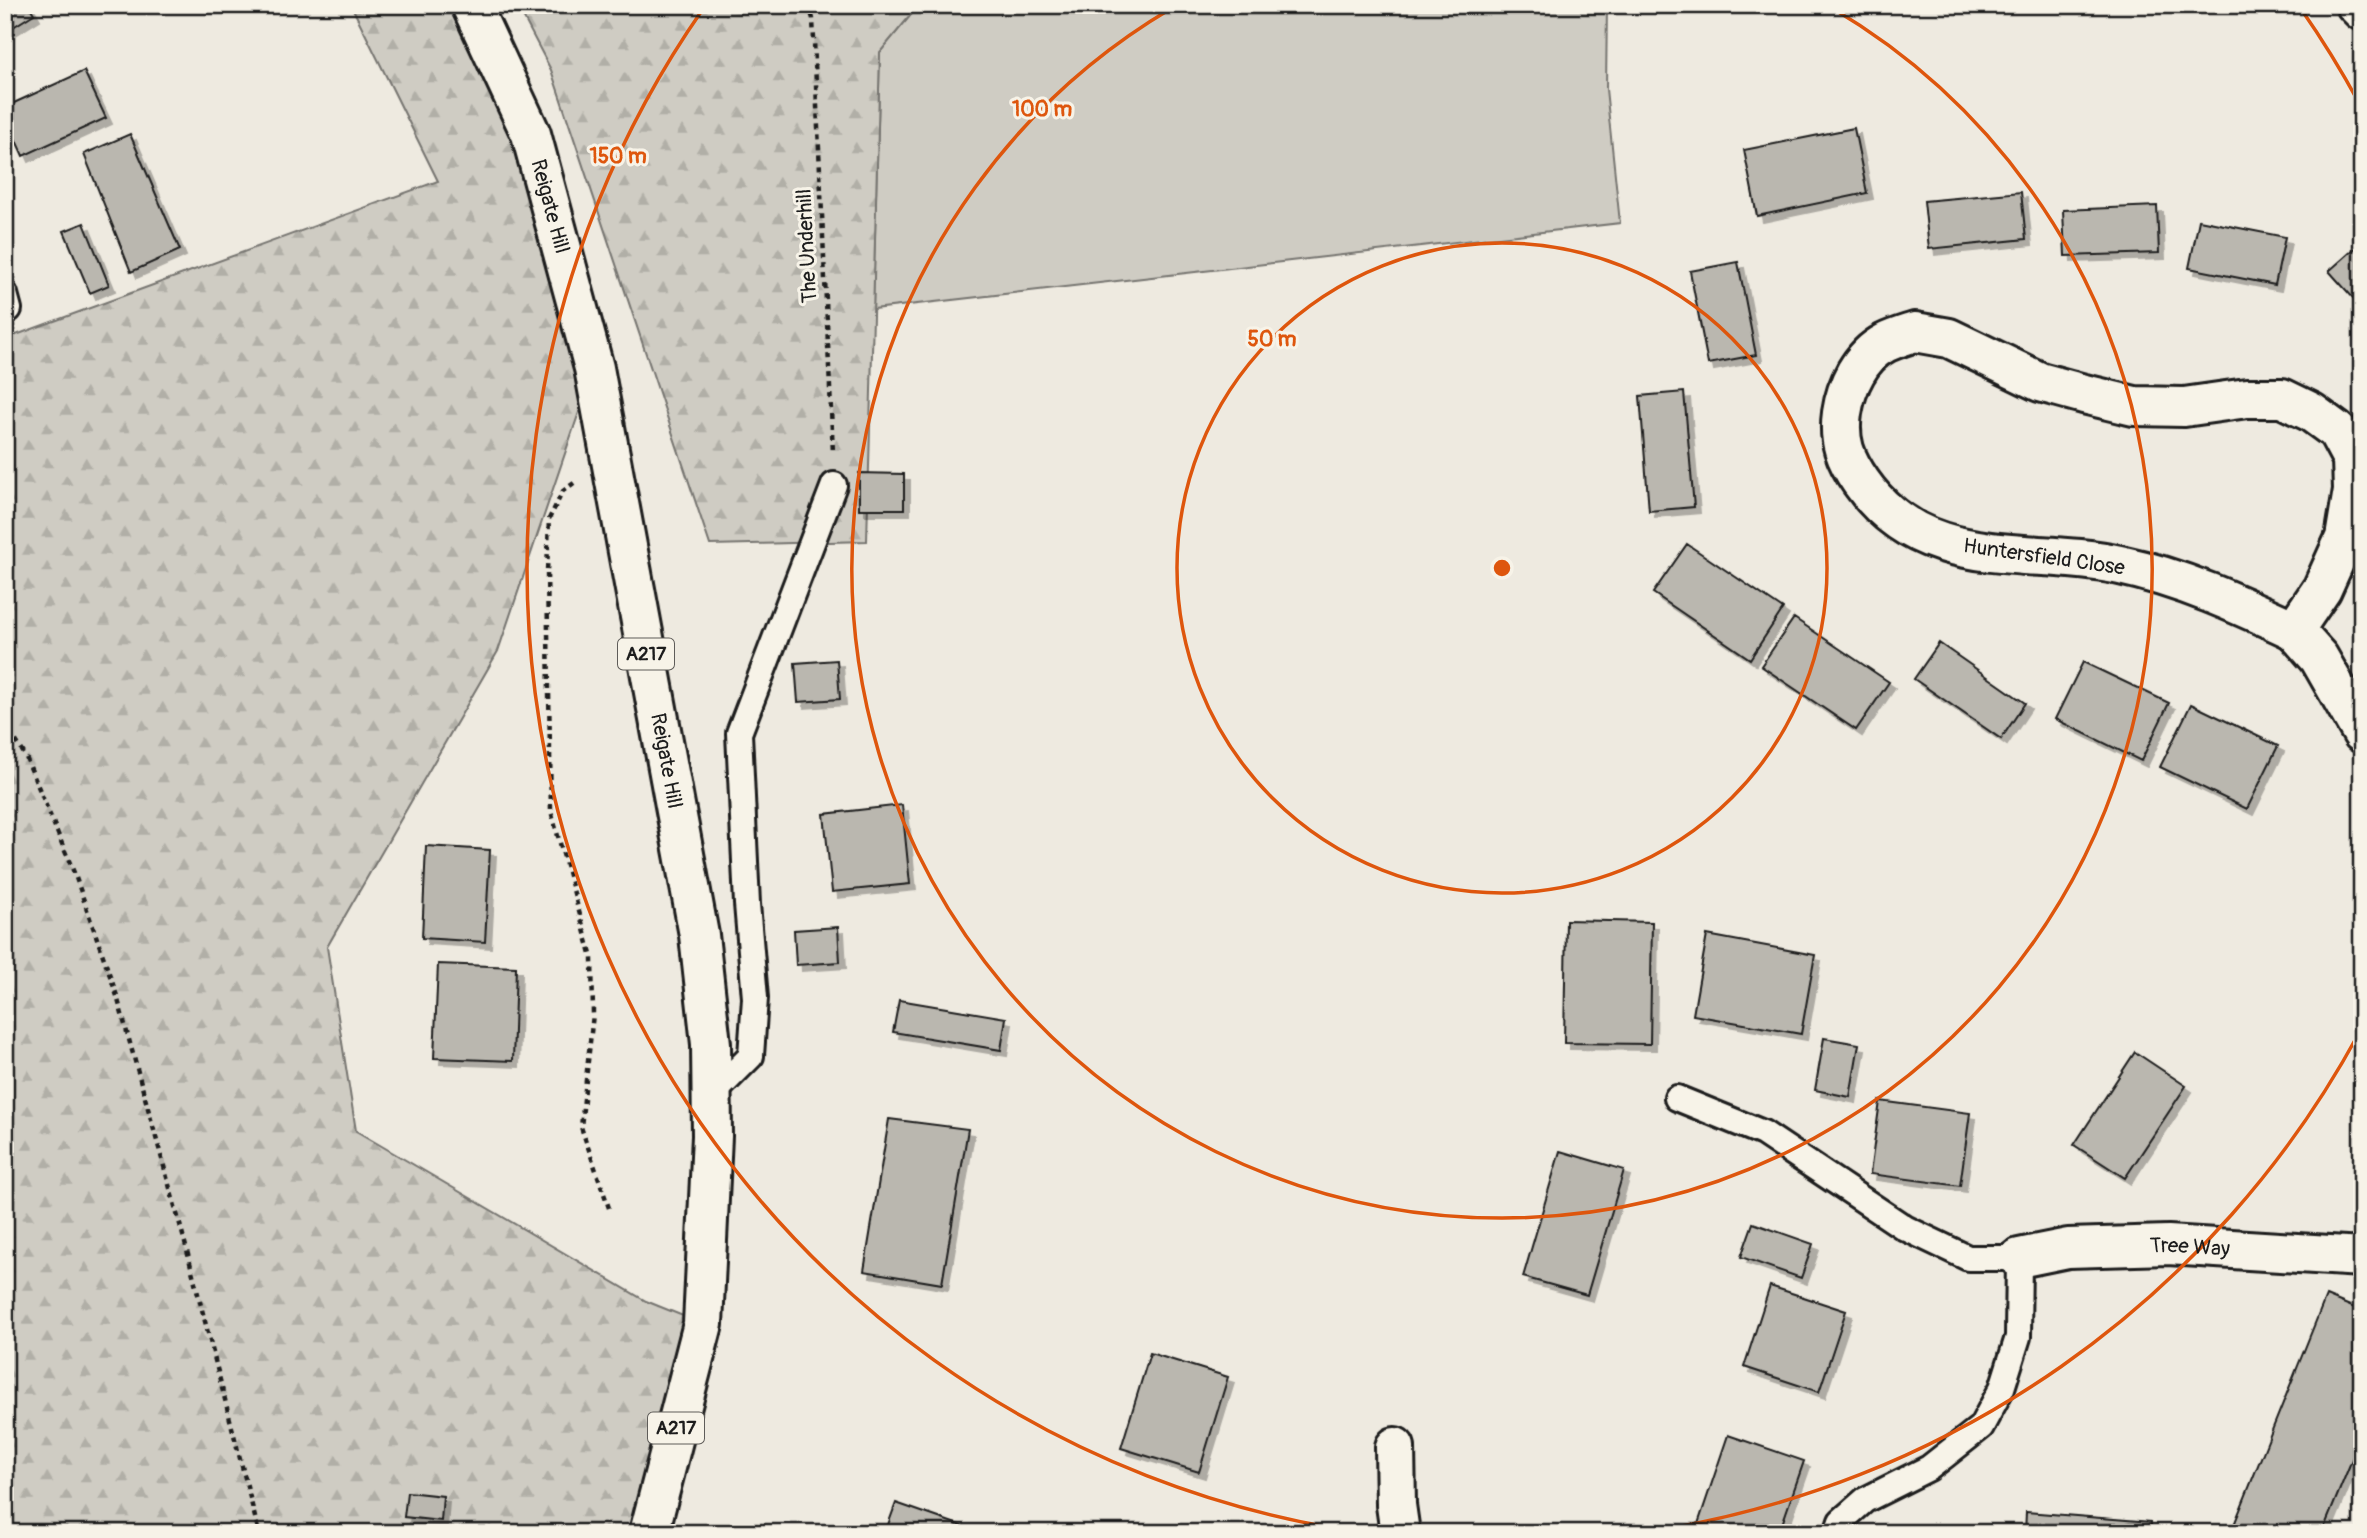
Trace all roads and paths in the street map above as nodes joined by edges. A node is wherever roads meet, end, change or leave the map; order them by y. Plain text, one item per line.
1 (471, 5) edge
2 (808, 5) edge
3 (2356, 5) edge
4 (2362, 11) edge
5 (611, 458) junction
6 (834, 485) joint
7 (2294, 630) junction
8 (5, 724) edge
9 (2362, 733) edge
10 (712, 1095) junction
11 (1677, 1098) dead end
12 (610, 1211) dead end
13 (2362, 1256) edge
14 (2020, 1258) junction
15 (1395, 1447) dead end
16 (259, 1533) edge
17 (649, 1533) edge
18 (1400, 1533) edge
19 (1837, 1533) edge

1 - 5 street, Reigate Hill / A217
2 - 6 path, The Underhill
3 - 4 street
5 - 10 street, Reigate Hill / A217
5 - 12 path
6 - 10 lane
7 - 7 street, Huntersfield Close
7 - 9 street, Huntersfield Close
8 - 16 path
10 - 17 street, Reigate Hill / A217
11 - 14 lane
13 - 14 street, Tree Way
14 - 19 lane
15 - 18 street

